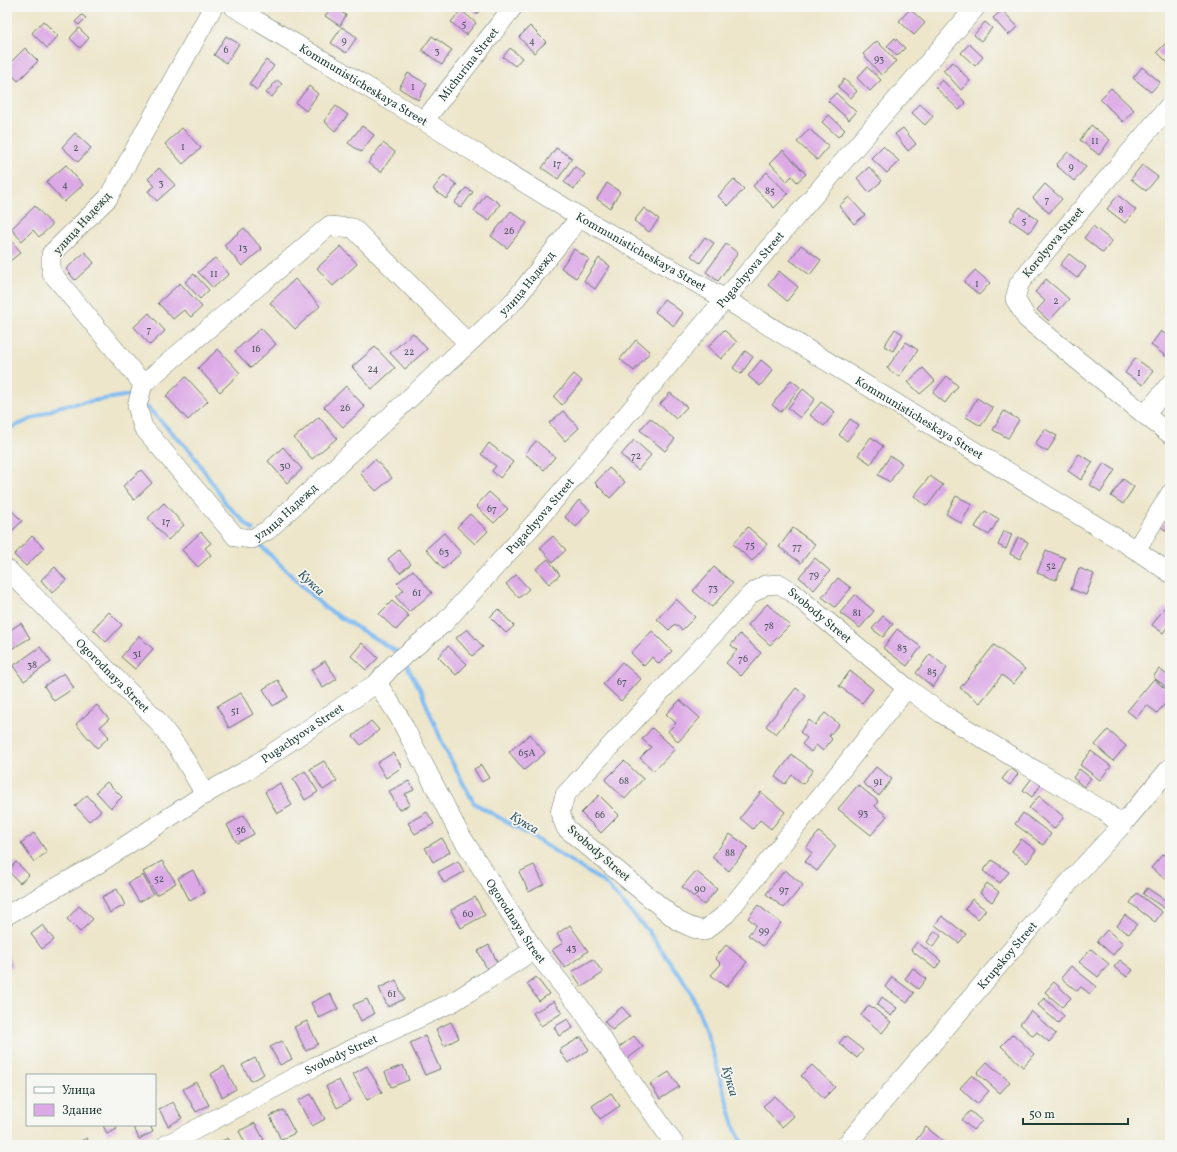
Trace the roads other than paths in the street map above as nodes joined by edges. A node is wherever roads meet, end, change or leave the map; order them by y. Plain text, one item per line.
1 (213, 7) edge
2 (234, 7) edge
3 (513, 7) edge
4 (976, 7) edge
5 (1170, 105) edge
6 (424, 121) junction
7 (580, 217) junction
8 (725, 299) junction
9 (468, 343) junction
10 (143, 384) junction
11 (1170, 384) edge
12 (1145, 415) junction
13 (1170, 434) edge
14 (1170, 494) edge
15 (1136, 550) junction
16 (7, 569) edge
17 (1170, 573) edge
18 (377, 683) junction
19 (907, 688) junction
20 (1170, 768) edge
21 (205, 794) junction
22 (1122, 825) junction
23 (7, 915) edge
24 (534, 950) junction
25 (166, 1145) edge
26 (675, 1145) edge
27 (846, 1145) edge

1 - 10 street, улица Надежд
2 - 6 street, Kommunisticheskaya Street
3 - 6 street, Michurina Street
4 - 8 street, Pugachyova Street
5 - 12 street, Korolyova Street
6 - 7 street, Kommunisticheskaya Street
7 - 8 street, Kommunisticheskaya Street
7 - 9 street, улица Надежд
8 - 15 street, Kommunisticheskaya Street
8 - 18 street, Pugachyova Street
9 - 10 street
9 - 10 street, улица Надежд
11 - 12 street
12 - 13 street, Korolyova Street
14 - 15 street
15 - 17 street, Kommunisticheskaya Street
16 - 21 street, Ogorodnaya Street
18 - 21 street, Pugachyova Street
18 - 24 street, Ogorodnaya Street
19 - 19 street, Svobody Street
19 - 22 street, Svobody Street
20 - 22 street, Krupskoy Street
21 - 23 street, Pugachyova Street
22 - 27 street, Krupskoy Street
24 - 25 street, Svobody Street
24 - 26 street, Ogorodnaya Street

